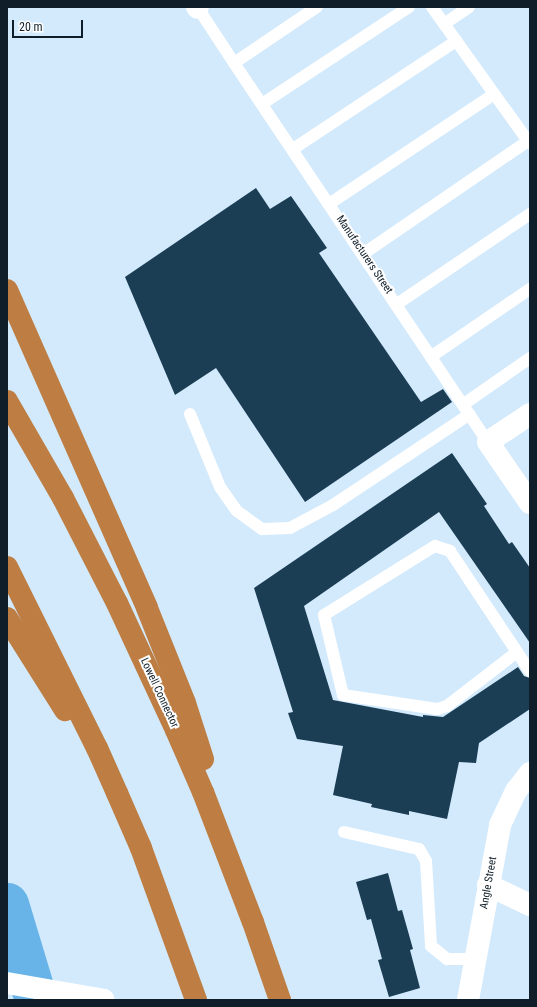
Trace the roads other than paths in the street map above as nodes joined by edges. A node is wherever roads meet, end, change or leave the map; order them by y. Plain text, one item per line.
1 (198, 7) edge
2 (316, 7) edge
3 (409, 7) edge
4 (432, 7) edge
5 (470, 7) edge
6 (444, 24) junction
7 (456, 40) junction
8 (234, 63) junction
9 (494, 94) junction
10 (262, 104) junction
11 (529, 142) edge
12 (293, 149) junction
13 (329, 204) junction
14 (530, 214) edge
15 (363, 254) junction
16 (530, 289) edge
17 (7, 290) edge
18 (397, 304) junction
19 (432, 356) junction
20 (530, 358) edge
21 (7, 401) edge
22 (467, 409) junction
23 (190, 414) dead end
24 (530, 414) edge
25 (488, 442) junction
26 (530, 503) edge
27 (7, 567) edge
28 (7, 618) edge
29 (517, 652) junction
30 (530, 671) edge
31 (530, 773) edge
32 (117, 793) junction
33 (344, 832) dead end
34 (227, 855) junction
35 (488, 885) junction
36 (530, 905) edge
37 (476, 959) junction
38 (7, 983) edge
39 (104, 1000) edge
40 (196, 1000) edge
41 (280, 1000) edge
42 (468, 1000) edge

1 - 8 lane, Manufacturers Street
2 - 8 lane
3 - 10 lane
4 - 6 lane
5 - 6 lane
6 - 7 lane
7 - 9 lane
7 - 12 lane
8 - 10 lane, Manufacturers Street
9 - 11 lane
9 - 13 lane
10 - 12 lane, Manufacturers Street
11 - 15 lane
12 - 13 lane, Manufacturers Street
13 - 15 lane, Manufacturers Street
14 - 18 lane
15 - 18 lane, Manufacturers Street
16 - 19 lane
17 - 34 highway
18 - 19 lane, Manufacturers Street
19 - 22 lane, Manufacturers Street
20 - 22 lane
21 - 34 highway, Lowell Connector
22 - 23 lane
22 - 25 lane, Manufacturers Street
24 - 25 street
25 - 26 street, Manufacturers Street
27 - 32 highway
28 - 32 highway
29 - 29 lane
29 - 30 lane
31 - 35 street, Angle Street
32 - 40 highway
33 - 37 lane
34 - 41 highway, Lowell Connector
35 - 36 street
35 - 37 street, Angle Street
37 - 42 street, Angle Street
38 - 39 street

